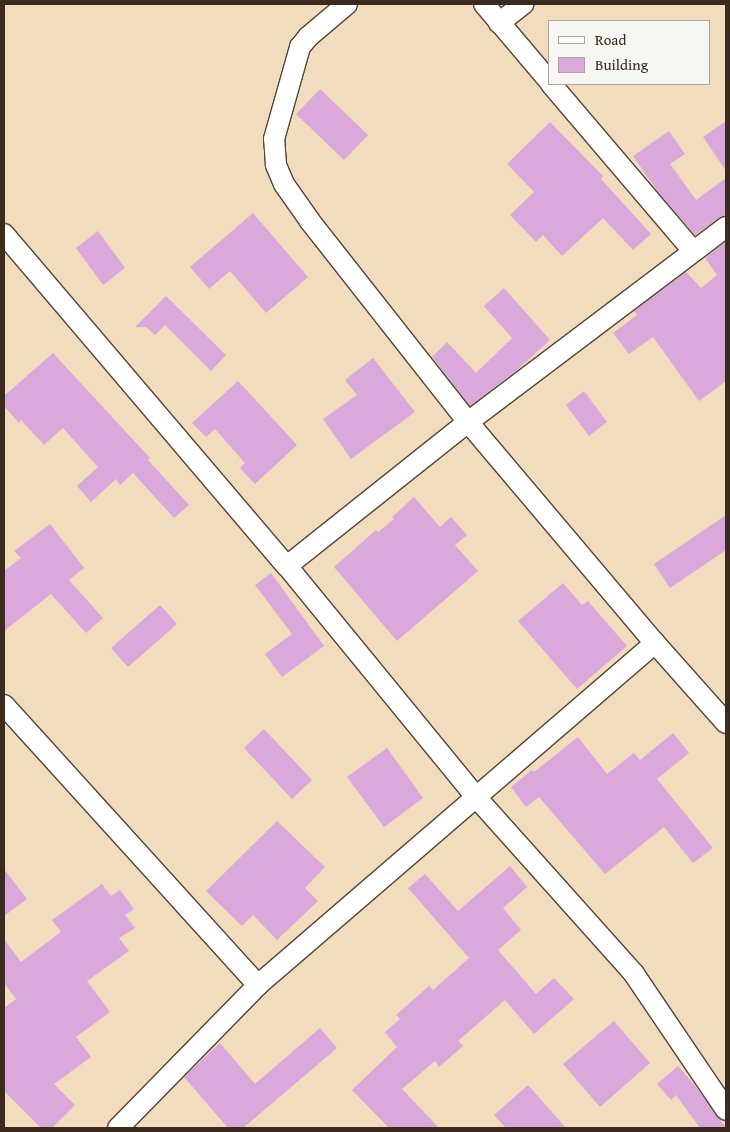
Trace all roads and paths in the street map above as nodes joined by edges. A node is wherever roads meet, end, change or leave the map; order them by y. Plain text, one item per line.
1 (347, 4) edge
2 (484, 4) edge
3 (523, 4) edge
4 (499, 23) junction
5 (548, 80) edge
6 (553, 85) edge
7 (726, 227) edge
8 (4, 234) edge
9 (693, 251) junction
10 (468, 422) junction
11 (287, 566) junction
12 (656, 643) junction
13 (4, 705) edge
14 (726, 723) edge
15 (476, 797) junction
16 (258, 985) junction
17 (726, 1110) edge
18 (118, 1128) edge

1 - 10 street
2 - 4 street
3 - 4 street
4 - 5 street
6 - 9 street
7 - 9 street
8 - 11 street
9 - 10 street
10 - 11 street
10 - 12 street
11 - 15 street
12 - 14 street
12 - 15 street
13 - 16 street
15 - 16 street
15 - 17 street
16 - 18 street

